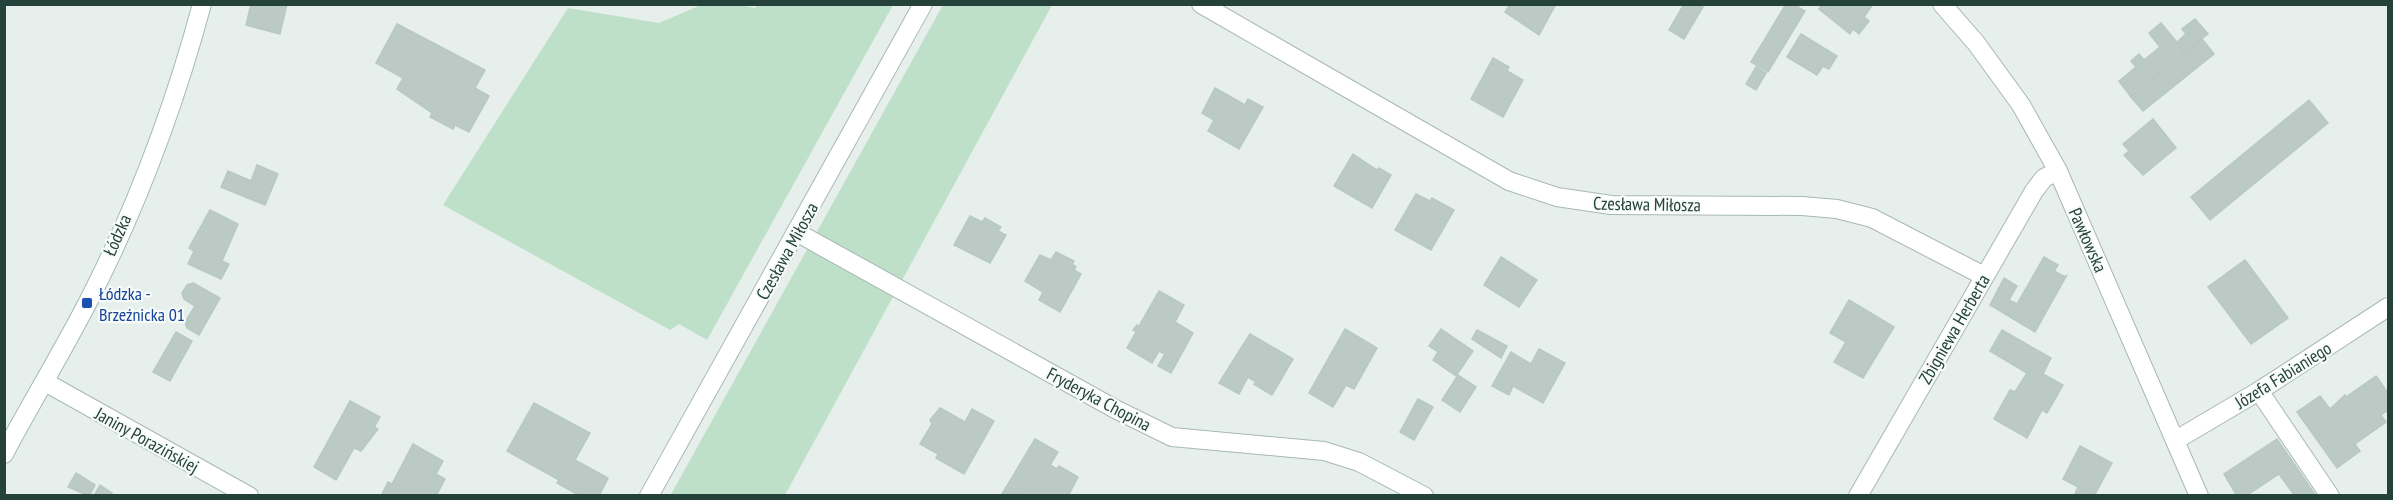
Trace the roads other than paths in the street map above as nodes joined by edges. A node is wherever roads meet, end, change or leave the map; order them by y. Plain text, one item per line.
1 (202, 4) edge
2 (923, 4) edge
3 (1201, 4) edge
4 (1942, 4) edge
5 (2058, 171) junction
6 (798, 232) junction
7 (1984, 276) junction
8 (2388, 307) edge
9 (45, 382) junction
10 (2259, 392) junction
11 (2175, 440) junction
12 (4, 454) edge
13 (249, 495) edge
14 (649, 495) edge
15 (1424, 495) edge
16 (1858, 495) edge
17 (2199, 495) edge
18 (2330, 495) edge

1 - 9 street, Łódzka
2 - 6 street, Czesława Miłosza
3 - 7 street, Czesława Miłosza
4 - 5 street, Pawłowska
5 - 7 street, Zbigniewa Herberta
5 - 11 street, Pawłowska
6 - 14 street, Czesława Miłosza
6 - 15 street, Fryderyka Chopina
7 - 16 street, Zbigniewa Herberta
8 - 10 street, Józefa Fabianiego
9 - 12 street, Łódzka
9 - 13 street, Janiny Porazińskiej
10 - 11 street, Józefa Fabianiego
10 - 18 street
11 - 17 street, Pawłowska

